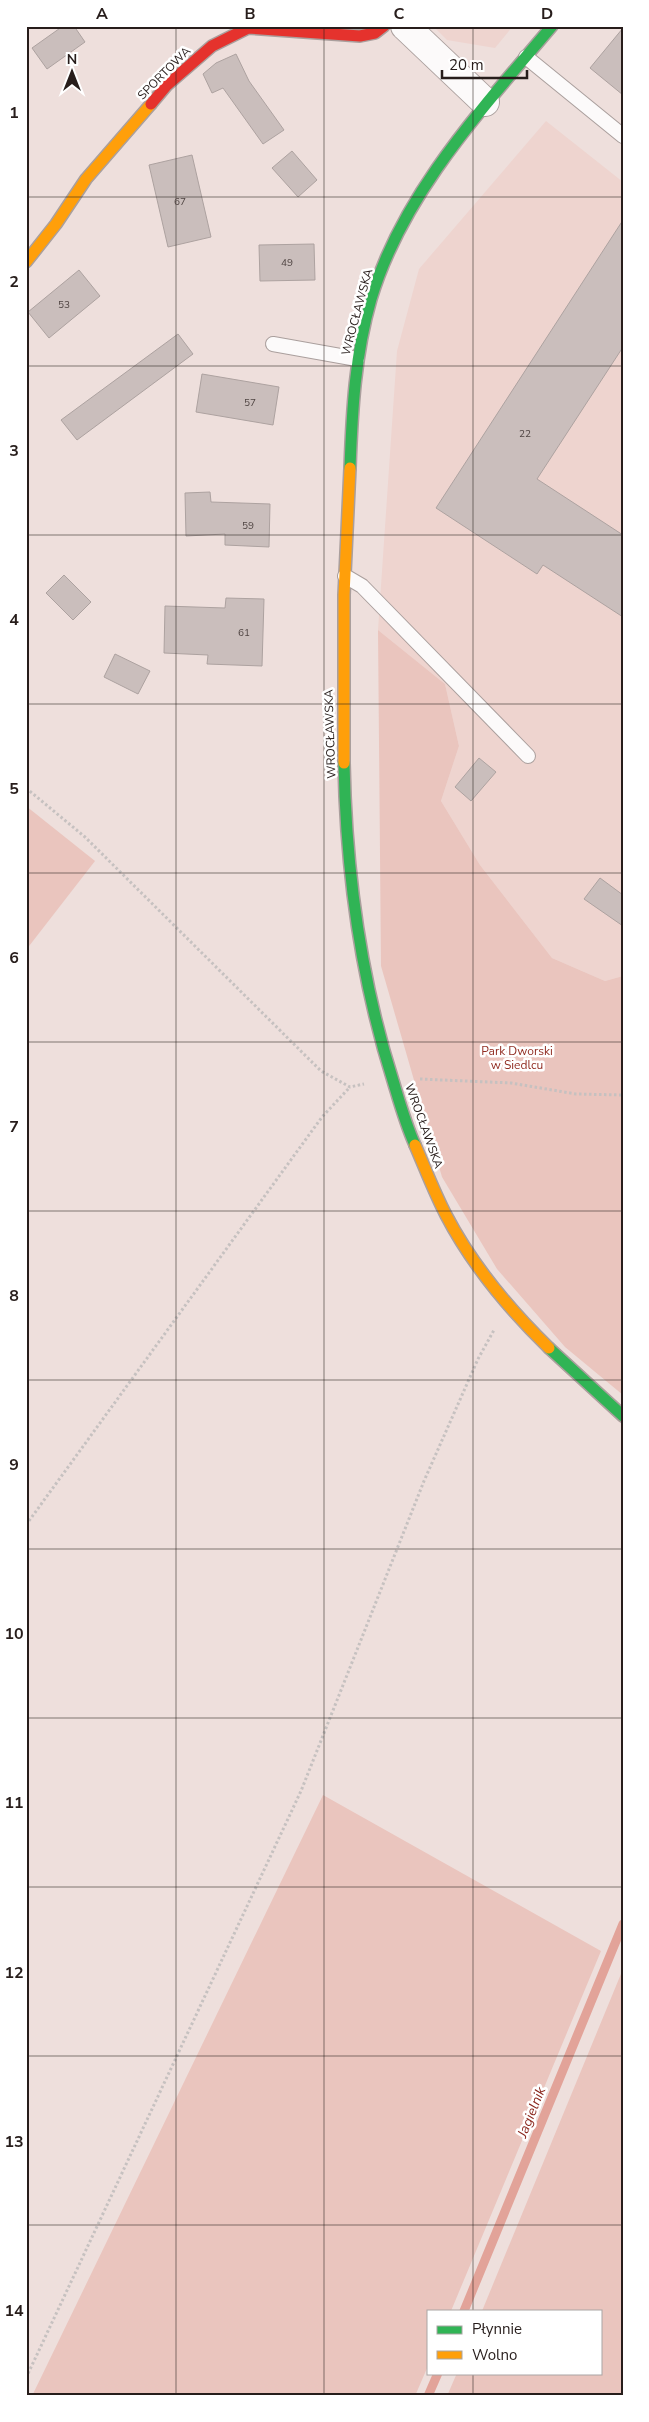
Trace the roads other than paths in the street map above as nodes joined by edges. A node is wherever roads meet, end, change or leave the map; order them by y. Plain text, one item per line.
1 (384, 26) edge
2 (406, 26) edge
3 (552, 26) edge
4 (526, 57) junction
5 (485, 102) junction
6 (623, 136) edge
7 (26, 262) edge
8 (274, 344) dead end
9 (357, 359) junction
10 (345, 576) junction
11 (528, 756) dead end
12 (623, 1416) edge

1 - 7 street, SPORTOWA
2 - 5 street
3 - 4 street, WROCŁAWSKA
4 - 5 street, WROCŁAWSKA
4 - 6 lane
5 - 9 street, WROCŁAWSKA
8 - 9 lane
9 - 10 street, WROCŁAWSKA
10 - 11 lane
10 - 12 street, WROCŁAWSKA

